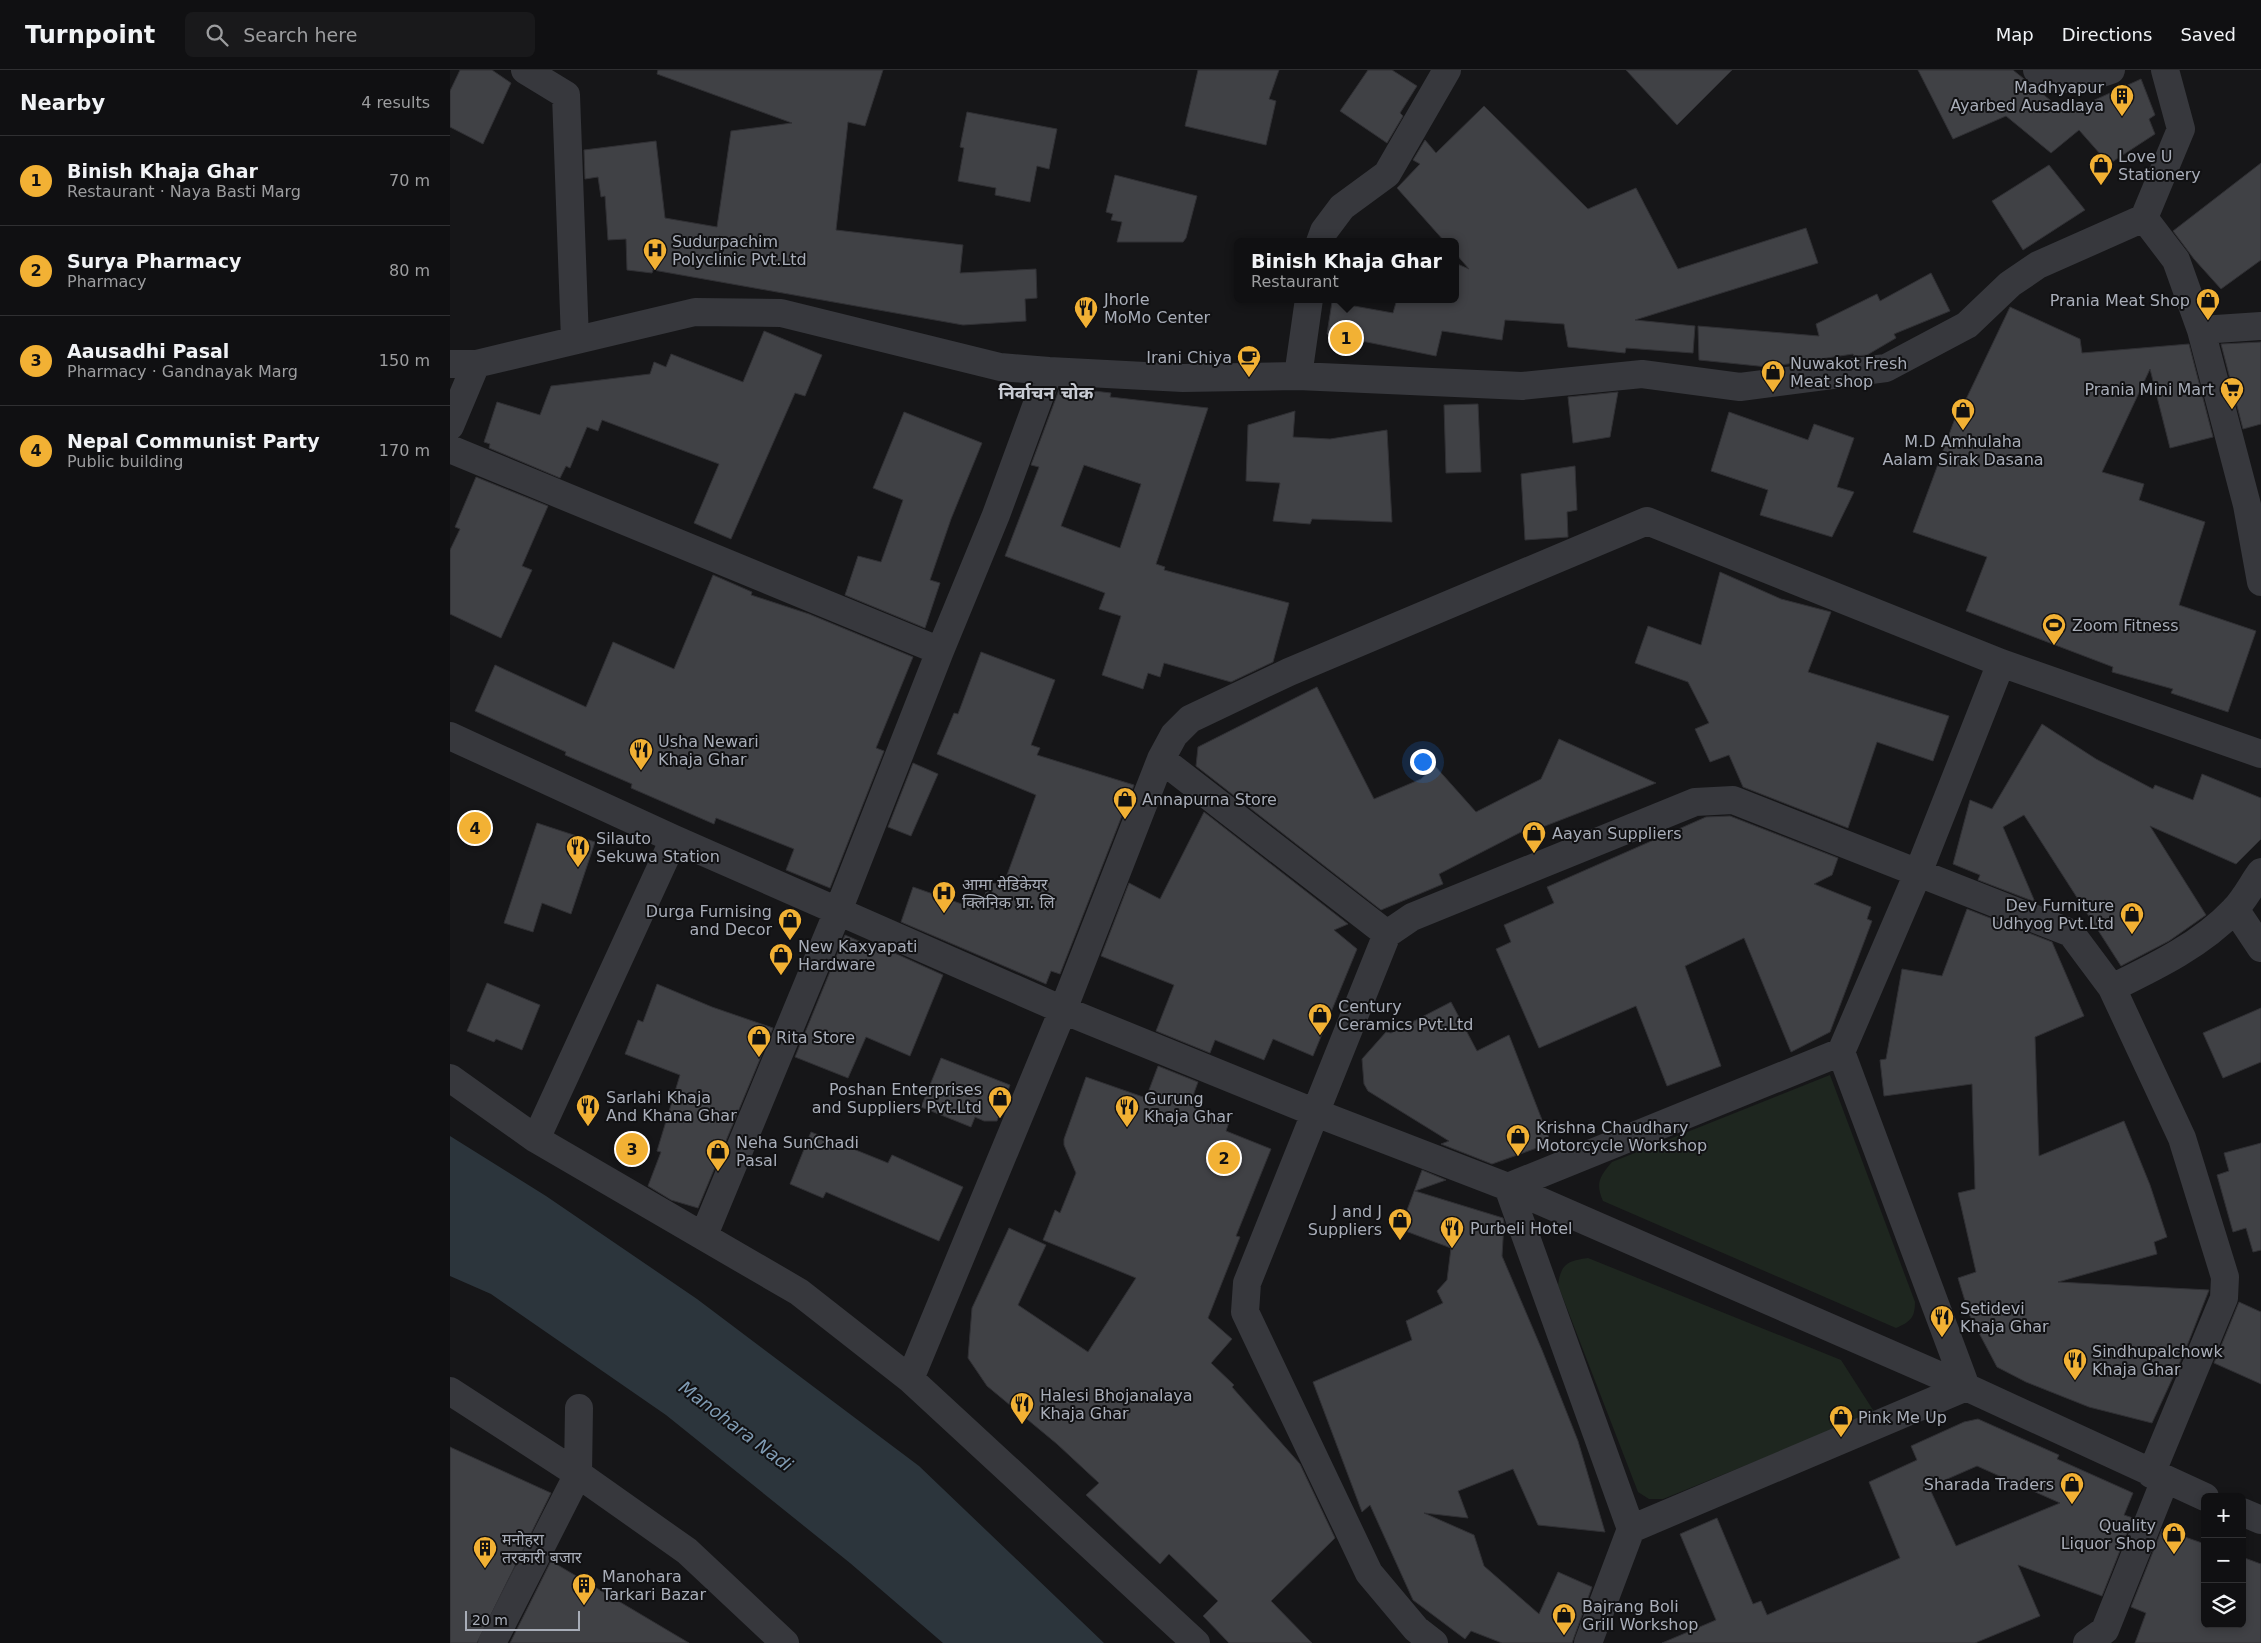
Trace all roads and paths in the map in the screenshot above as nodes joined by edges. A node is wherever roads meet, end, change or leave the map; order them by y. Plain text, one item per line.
1 (525, 70) edge
2 (1447, 70) edge
3 (2037, 70) edge
4 (2111, 70) edge
5 (2165, 70) edge
6 (2144, 218) junction
7 (1321, 238) edge
8 (1308, 303) edge
9 (2261, 326) edge
10 (2201, 330) junction
11 (575, 340) junction
12 (463, 364) edge
13 (1048, 371) junction
14 (1298, 376) junction
15 (450, 426) edge
16 (450, 449) edge
17 (2261, 582) edge
18 (940, 651) junction
19 (2000, 663) junction
20 (450, 736) edge
21 (2261, 754) edge
22 (1161, 759) junction
23 (674, 839) junction
24 (1918, 872) junction
25 (2261, 872) edge
26 (2236, 909) junction
27 (838, 911) junction
28 (1386, 934) junction
29 (2261, 948) edge
30 (2112, 988) junction
31 (1064, 1010) junction
32 (1841, 1052) junction
33 (450, 1078) edge
34 (1316, 1113) junction
35 (536, 1139) junction
36 (1508, 1187) junction
37 (704, 1236) junction
38 (910, 1379) junction
39 (1966, 1387) junction
40 (450, 1391) edge
41 (579, 1408) dead end
42 (578, 1474) junction
43 (2158, 1477) junction
44 (2201, 1495) edge
45 (2246, 1514) edge
46 (2261, 1520) edge
47 (1631, 1528) junction
48 (492, 1643) edge
49 (785, 1643) edge
50 (1196, 1643) edge
51 (1434, 1643) edge
52 (1588, 1643) edge
53 (2087, 1643) edge

1 - 11 street
2 - 7 street
3 - 4 street
5 - 6 street
6 - 10 street
6 - 14 street
8 - 14 street
9 - 10 street
10 - 17 street
11 - 12 street
11 - 13 street
12 - 15 street
13 - 14 street
13 - 18 street
16 - 18 street
18 - 27 street
19 - 21 street
19 - 22 street
19 - 24 street
20 - 23 street
22 - 28 street
22 - 31 street
23 - 27 street
23 - 35 street
24 - 28 street
24 - 30 street
24 - 32 street
25 - 26 street
26 - 29 street
26 - 30 street
27 - 31 street
27 - 37 street
28 - 34 street
30 - 43 street
31 - 34 street
31 - 38 street
32 - 36 street
32 - 39 street
33 - 35 street
34 - 36 street
34 - 51 street
35 - 37 street
36 - 39 street
36 - 47 street
37 - 38 street
38 - 50 street
39 - 43 street
39 - 47 street
40 - 42 street
41 - 42 street
42 - 48 street
42 - 49 street
43 - 44 street
43 - 53 street
45 - 46 street
47 - 52 street

